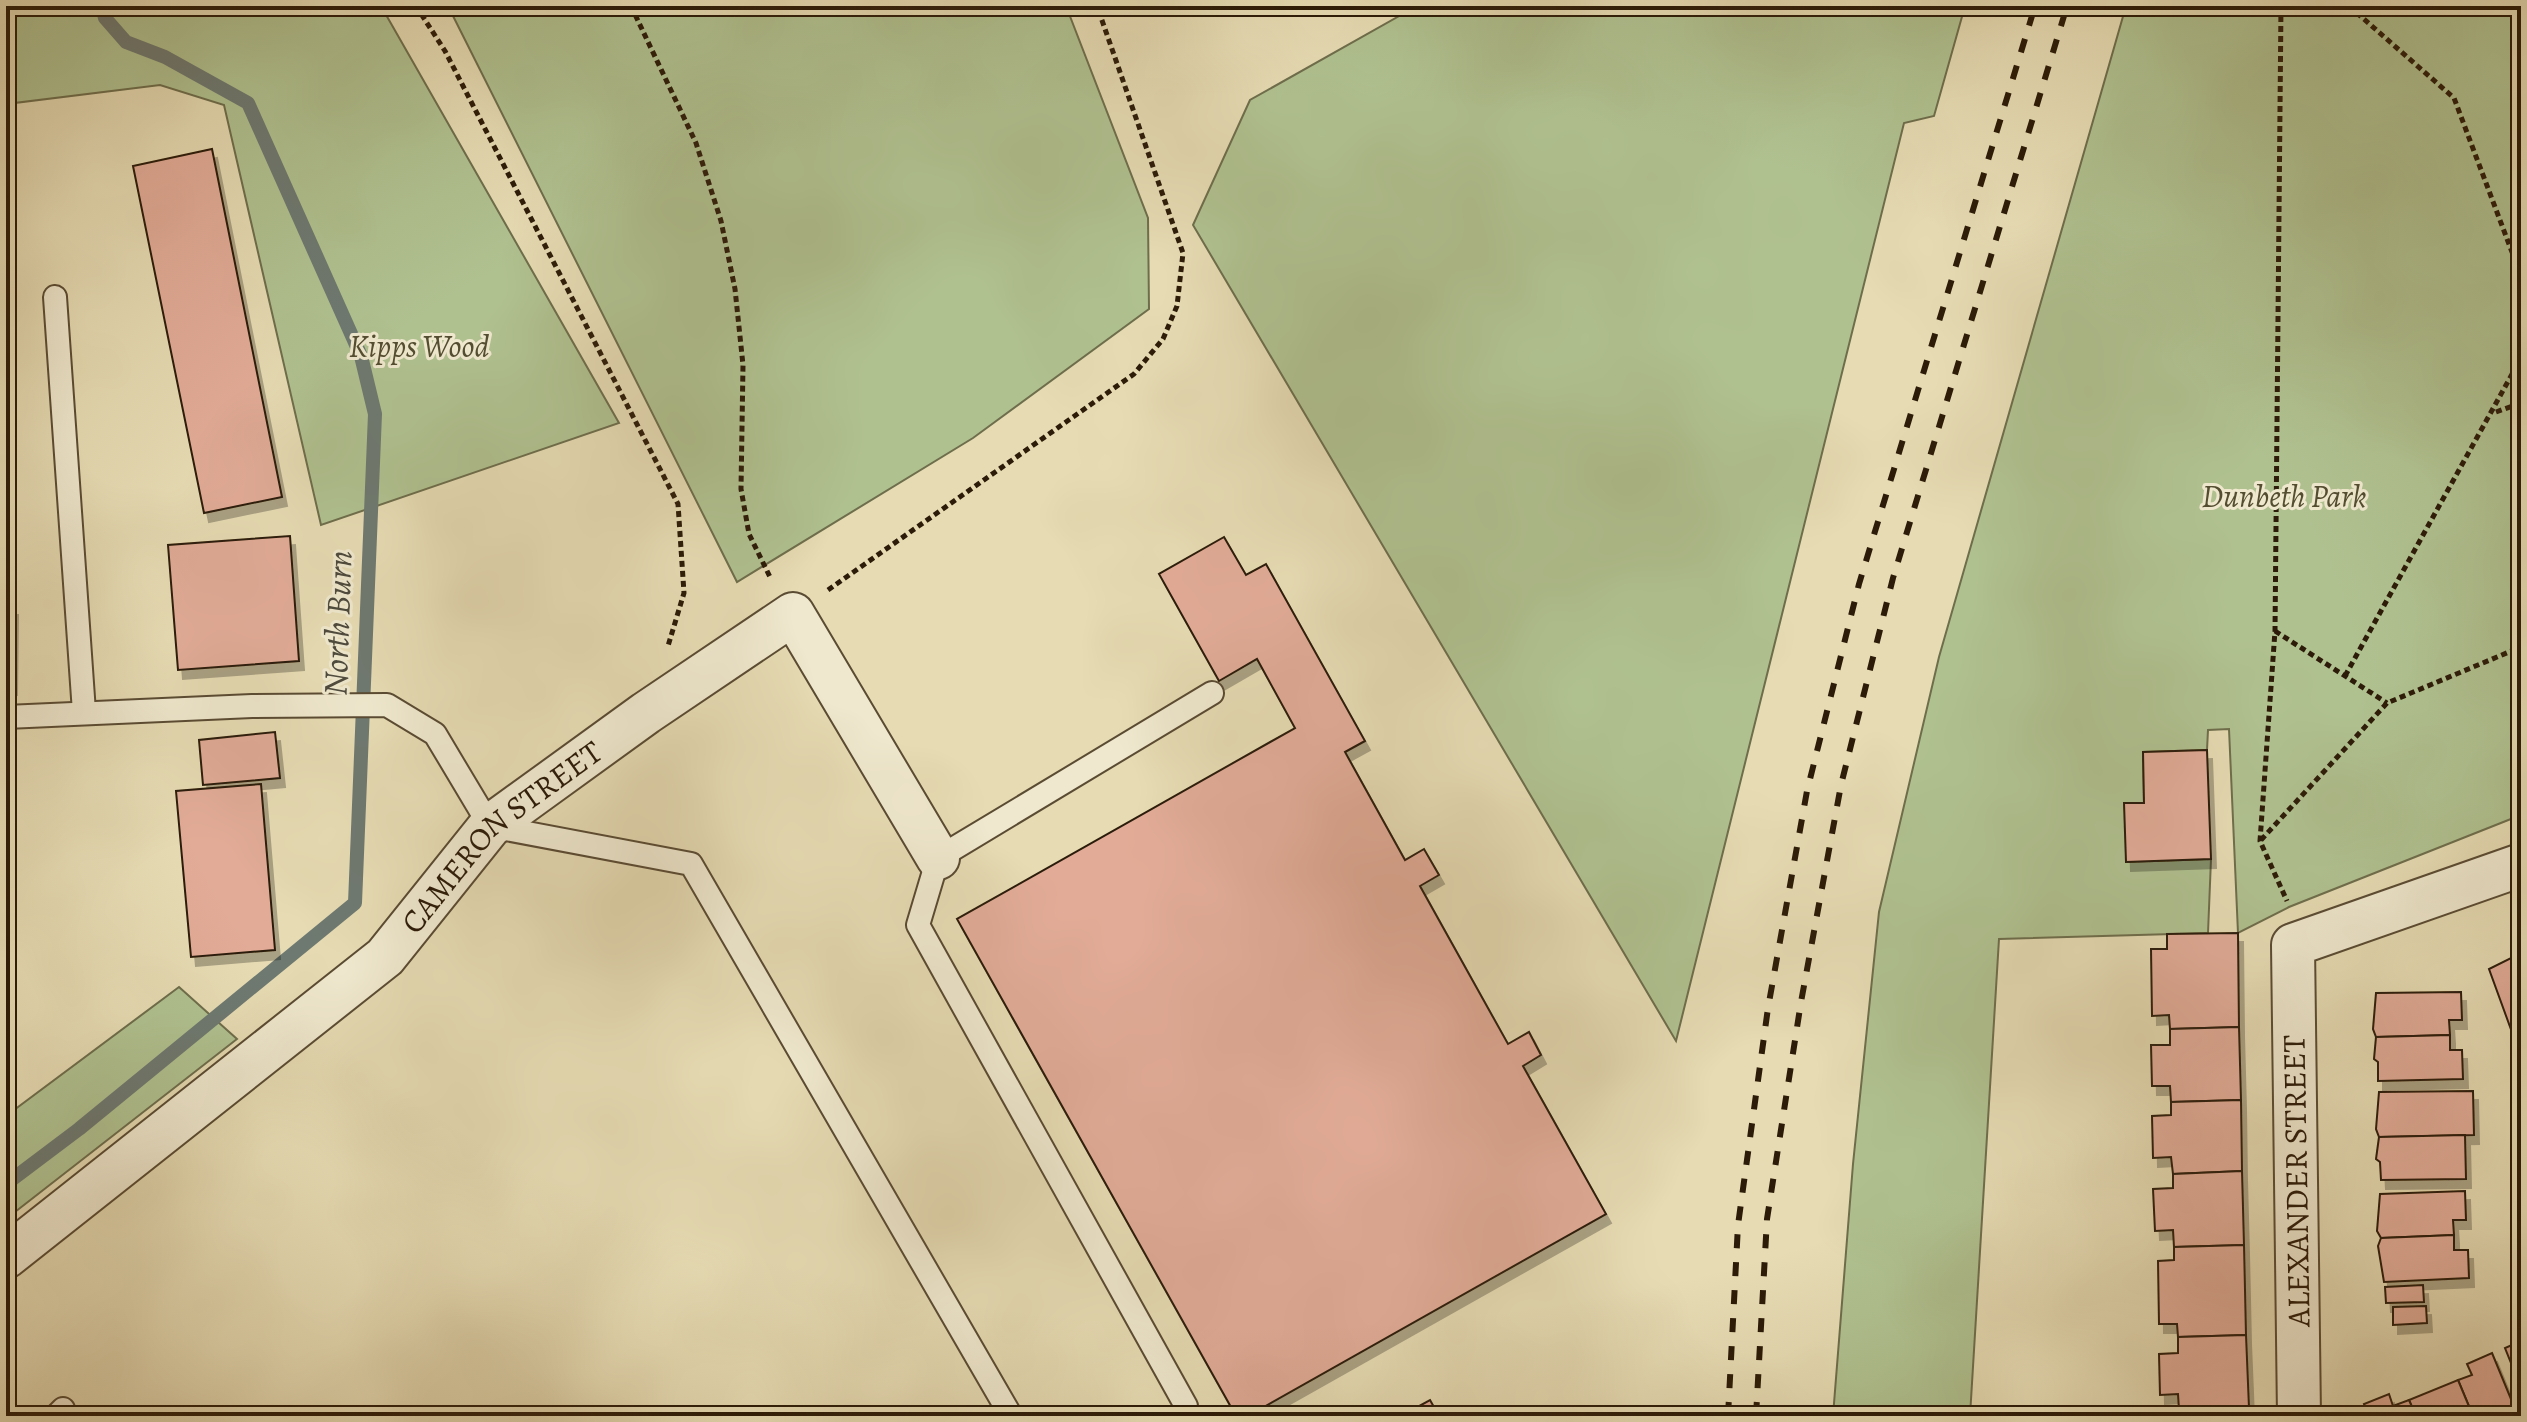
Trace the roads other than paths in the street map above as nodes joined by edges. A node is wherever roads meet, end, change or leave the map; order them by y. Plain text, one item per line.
1 (55, 297) dead end
2 (1212, 693) dead end
3 (84, 712) junction
4 (6, 717) edge
5 (490, 826) junction
6 (938, 858) junction
7 (2521, 865) edge
8 (6, 1257) edge
9 (1186, 1406) dead end
10 (1011, 1416) edge
11 (2299, 1416) edge

1 - 3 lane
2 - 6 lane
3 - 4 lane
3 - 5 lane
5 - 6 street, CAMERON STREET
5 - 8 street, CAMERON STREET
5 - 10 lane
6 - 9 lane
7 - 11 street, ALEXANDER STREET

